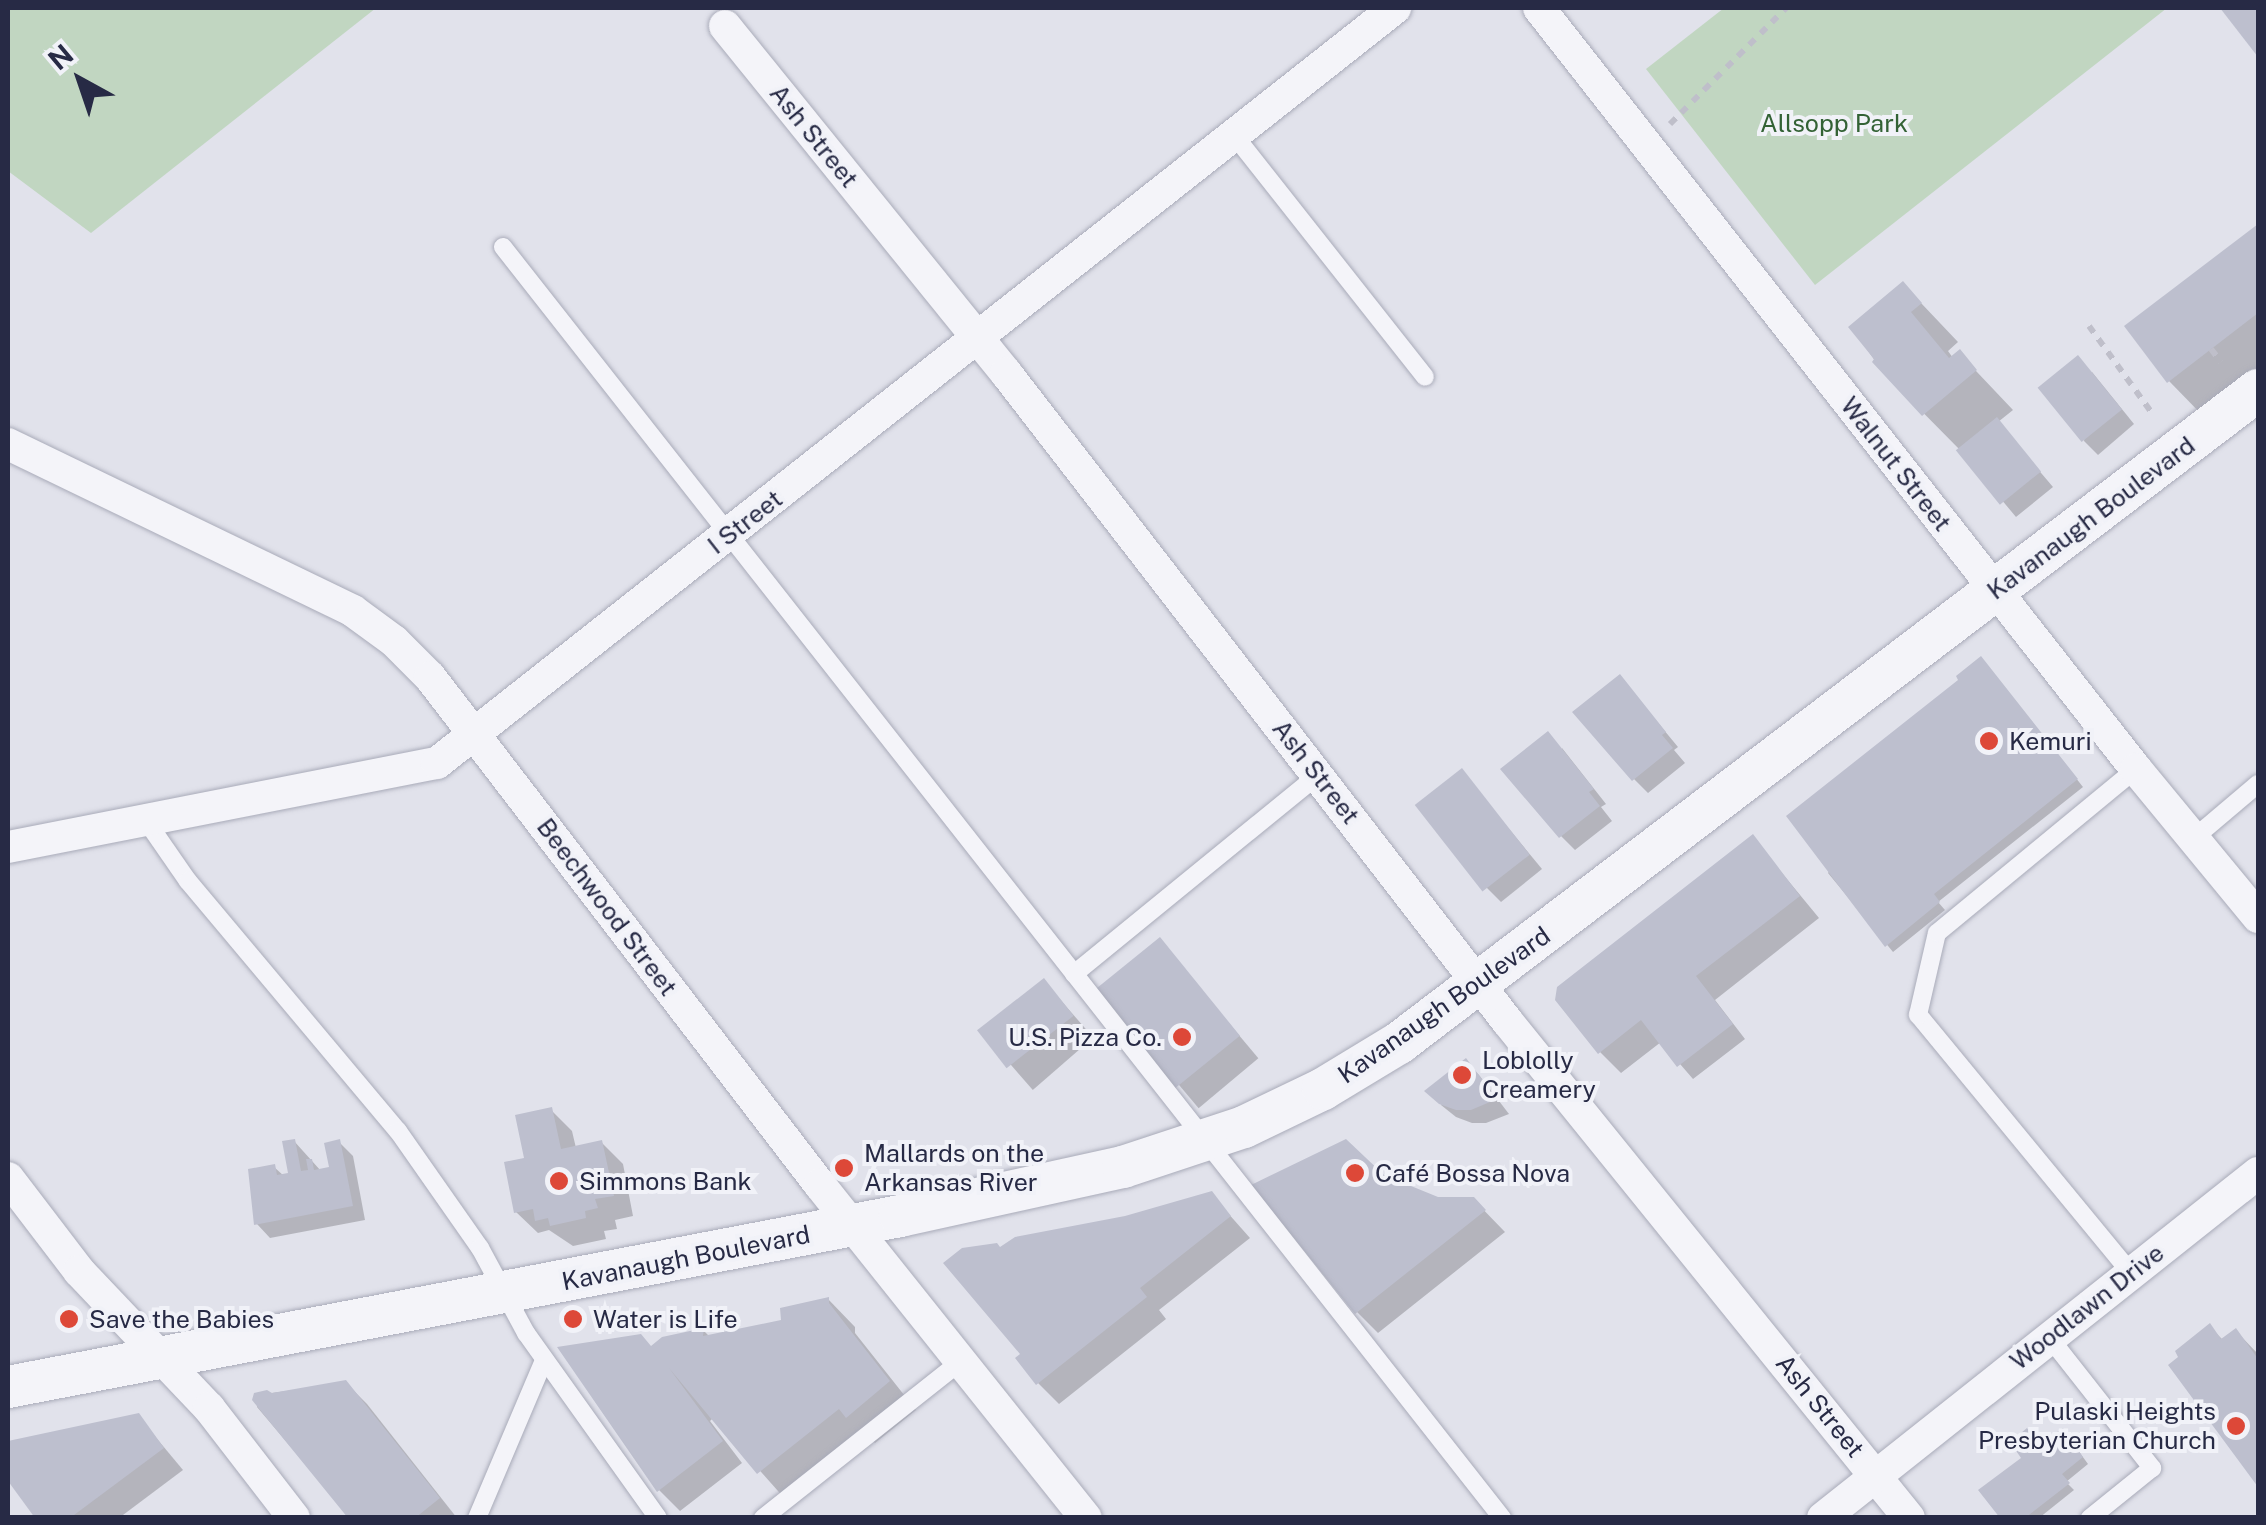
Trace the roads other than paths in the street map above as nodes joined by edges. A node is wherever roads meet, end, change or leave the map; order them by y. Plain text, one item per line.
1 (1395, 8) edge
2 (1538, 8) edge
3 (725, 26) dead end
4 (1234, 135) junction
5 (504, 247) dead end
6 (978, 338) junction
7 (1426, 376) dead end
8 (2258, 390) edge
9 (8, 444) edge
10 (729, 535) junction
11 (1996, 590) junction
12 (476, 736) junction
13 (2136, 769) junction
14 (1318, 775) junction
15 (2258, 784) edge
16 (144, 819) junction
17 (2194, 838) junction
18 (8, 847) edge
19 (2258, 917) edge
20 (1074, 974) junction
21 (1478, 984) junction
22 (1207, 1142) junction
23 (2258, 1173) edge
24 (8, 1178) edge
25 (851, 1225) junction
26 (2131, 1273) junction
27 (504, 1294) junction
28 (2049, 1337) junction
29 (157, 1358) junction
30 (544, 1360) junction
31 (960, 1362) junction
32 (8, 1386) edge
33 (1876, 1475) junction
34 (294, 1518) edge
35 (476, 1518) edge
36 (658, 1518) edge
37 (764, 1518) edge
38 (1086, 1518) edge
39 (1502, 1518) edge
40 (1823, 1518) edge
41 (1908, 1518) edge
42 (2090, 1518) edge

1 - 4 street, I Street
2 - 11 street, Walnut Street
3 - 6 street, Ash Street
4 - 6 street, I Street
4 - 7 lane
5 - 10 lane
6 - 10 street, I Street
6 - 14 street, Ash Street
8 - 11 street, Kavanaugh Boulevard
9 - 12 street, Beechwood Street
10 - 12 street, I Street
10 - 20 lane
11 - 13 street, Walnut Street
11 - 21 street, Kavanaugh Boulevard
12 - 16 street, I Street
12 - 25 street, Beechwood Street
13 - 17 street, Walnut Street
13 - 26 lane
14 - 20 lane
14 - 21 street, Ash Street
15 - 17 lane
16 - 18 street, I Street
16 - 27 lane
17 - 19 street, Walnut Street
20 - 22 lane
21 - 22 street, Kavanaugh Boulevard
21 - 33 street, Ash Street
22 - 25 street, Kavanaugh Boulevard
22 - 39 lane
23 - 26 street, Woodlawn Drive
24 - 29 street
25 - 27 street, Kavanaugh Boulevard
25 - 31 street, Beechwood Street
26 - 28 street, Woodlawn Drive
27 - 29 street, Kavanaugh Boulevard
27 - 30 lane
28 - 33 street, Woodlawn Drive
28 - 42 lane
29 - 32 street, Kavanaugh Boulevard
29 - 34 street
30 - 35 lane
30 - 36 lane
31 - 37 lane
31 - 38 street, Beechwood Street
33 - 40 street, Woodlawn Drive
33 - 41 street, Ash Street

